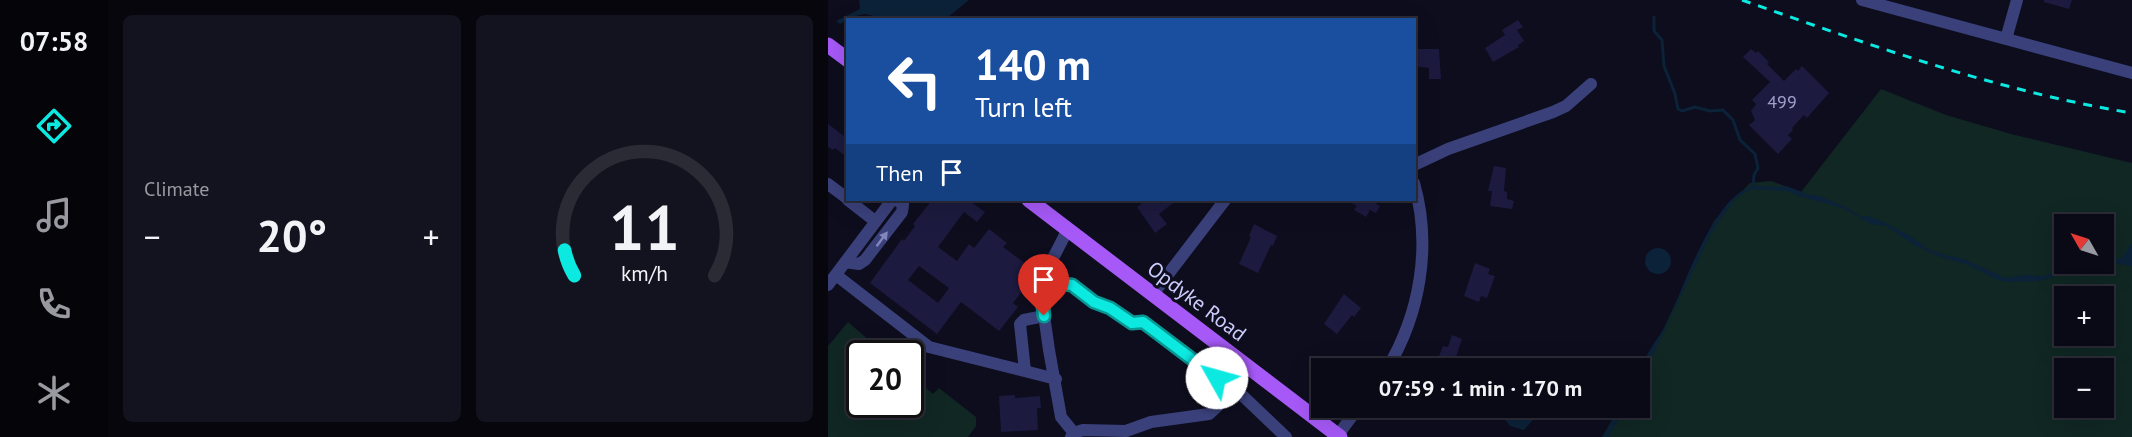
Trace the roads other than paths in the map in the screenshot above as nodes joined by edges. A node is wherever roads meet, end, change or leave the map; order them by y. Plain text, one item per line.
1 (1862, 0) edge
2 (2017, 0) edge
3 (2006, 39) junction
4 (828, 45) edge
5 (846, 58) edge
6 (2132, 73) edge
7 (1591, 84) dead end
8 (1416, 164) edge
9 (828, 184) edge
10 (1416, 195) edge
11 (846, 198) edge
12 (850, 201) edge
13 (891, 201) edge
14 (898, 201) edge
15 (1030, 201) edge
16 (1224, 201) edge
17 (875, 221) junction
18 (1068, 229) junction
19 (845, 262) junction
20 (1047, 270) junction
21 (832, 280) edge
22 (1153, 294) junction
23 (1044, 316) junction
24 (1392, 358) edge
25 (1247, 366) junction
26 (1025, 371) junction
27 (1056, 379) junction
28 (1232, 388) junction
29 (1351, 418) edge
30 (1072, 435) edge
31 (1339, 436) edge
32 (1286, 437) edge

1 - 3 street
2 - 3 street
3 - 6 street
4 - 5 main road
7 - 8 street
9 - 11 street
10 - 24 street
12 - 17 street
13 - 17 street
19 -> 14 street
15 - 18 main road, Opdyke Road
16 - 22 street
17 - 19 street
18 - 20 street
18 - 22 main road, Opdyke Road
19 - 21 street
20 - 23 street
20 - 28 street
21 - 26 street
22 - 25 main road, Opdyke Road
23 - 26 street
23 - 27 street
25 - 28 street
25 - 31 main road, Opdyke Road
26 - 27 street
27 - 30 street
28 - 30 street
28 - 32 street
29 - 31 street

